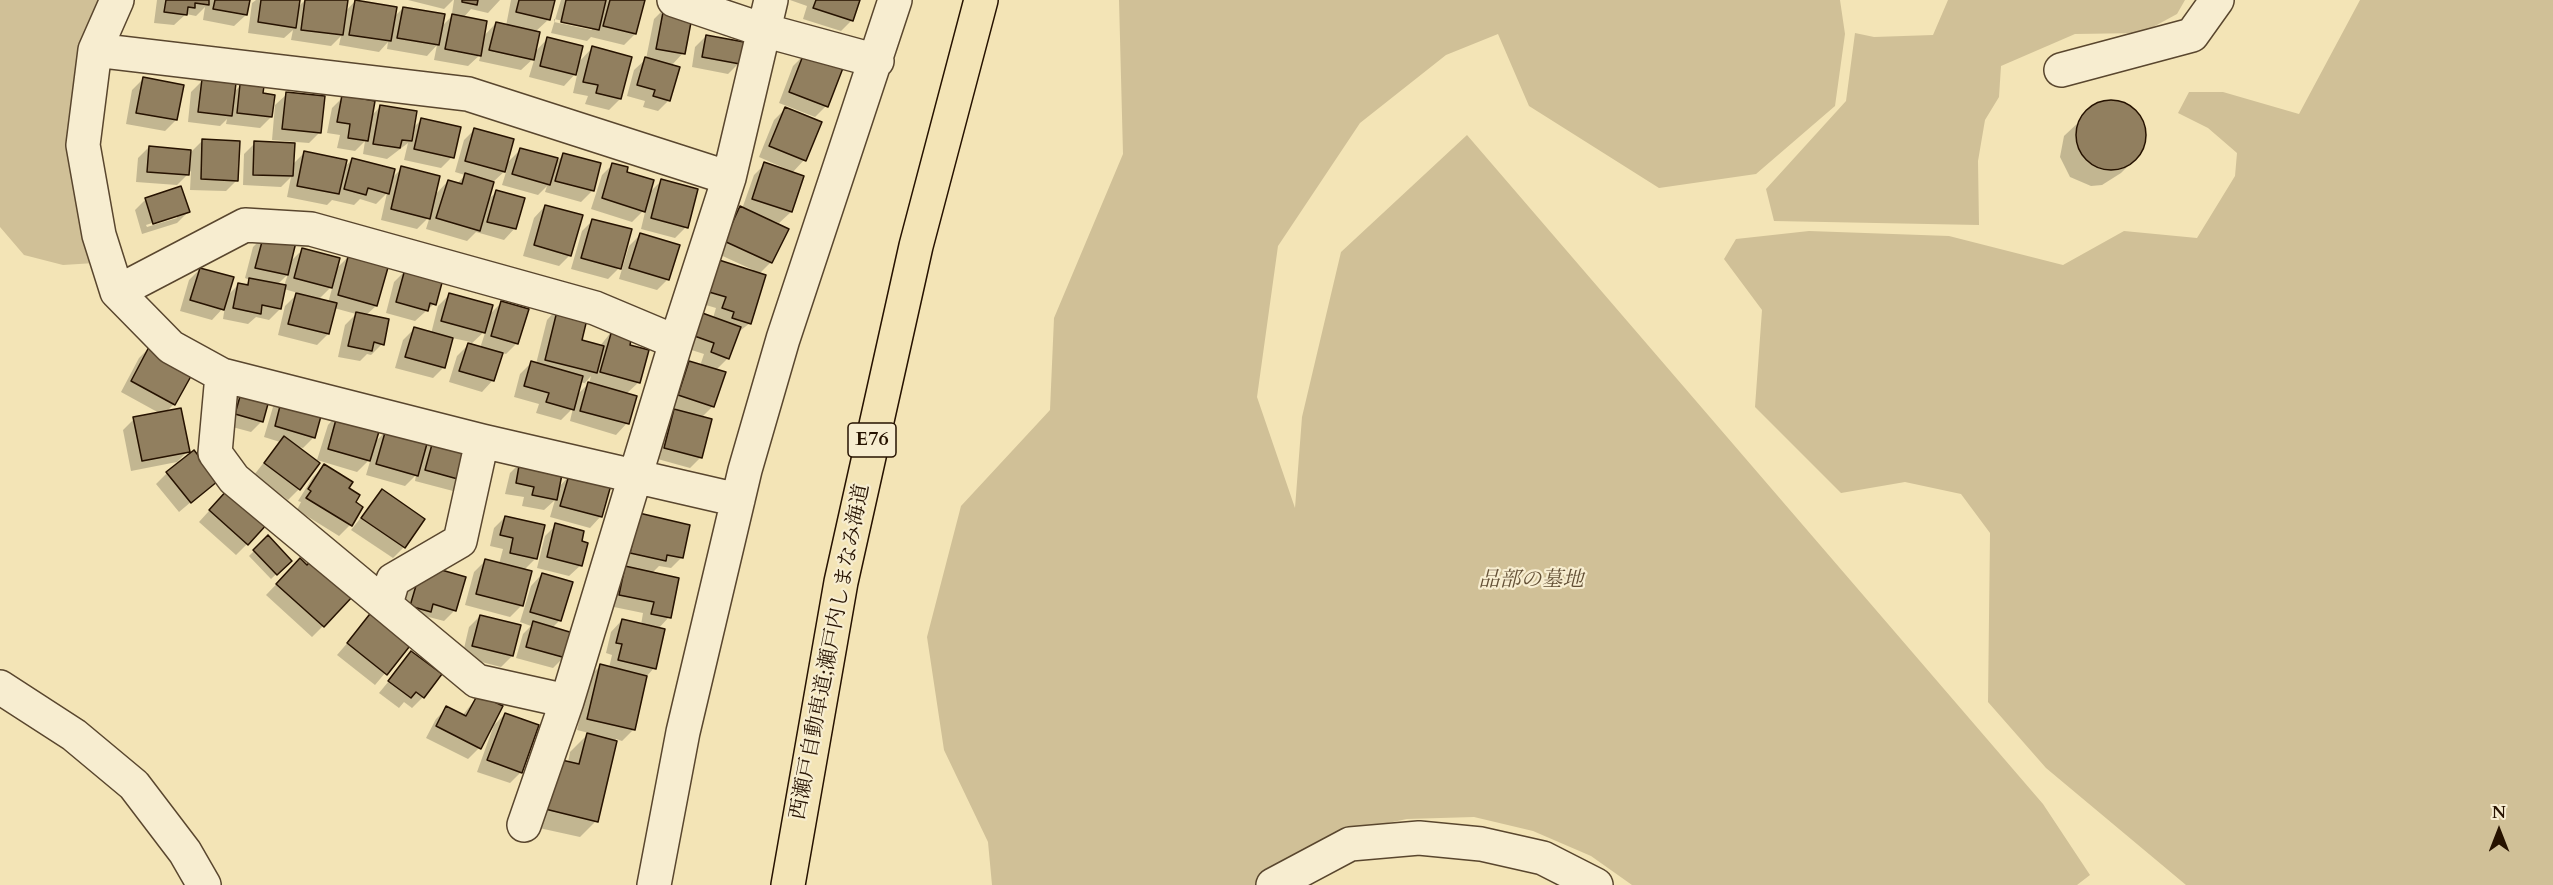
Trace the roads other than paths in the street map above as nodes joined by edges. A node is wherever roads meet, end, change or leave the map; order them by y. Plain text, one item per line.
1 (117, 0) edge
2 (674, 0) edge
3 (895, 0) edge
4 (981, 0) edge
5 (2217, 0) edge
6 (767, 15) edge
7 (95, 50) junction
8 (877, 61) junction
9 (2061, 70) dead end
10 (729, 178) junction
11 (117, 292) junction
12 (676, 342) junction
13 (222, 375) junction
14 (482, 441) junction
15 (636, 477) junction
16 (738, 500) junction
17 (386, 604) junction
18 (0, 687) edge
19 (567, 701) junction
20 (524, 825) dead end
21 (204, 885) edge
22 (654, 885) edge
23 (788, 885) edge
24 (1273, 885) edge
25 (1596, 885) edge

1 - 7 street
2 - 6 street
3 - 8 street
4 - 23 highway, 西瀬戸自動車道;瀬戸内しまなみ海道 / E76
5 - 9 street
6 - 8 street
6 - 10 street
7 - 10 street
7 - 11 street
8 - 16 street
10 - 12 street
11 - 12 street
11 - 13 street
12 - 15 street
13 - 14 street
13 - 17 street
14 - 15 street
14 - 17 street
15 - 16 street
15 - 19 street
16 - 22 street
17 - 19 street
18 - 21 street
19 - 20 street
24 - 25 street

